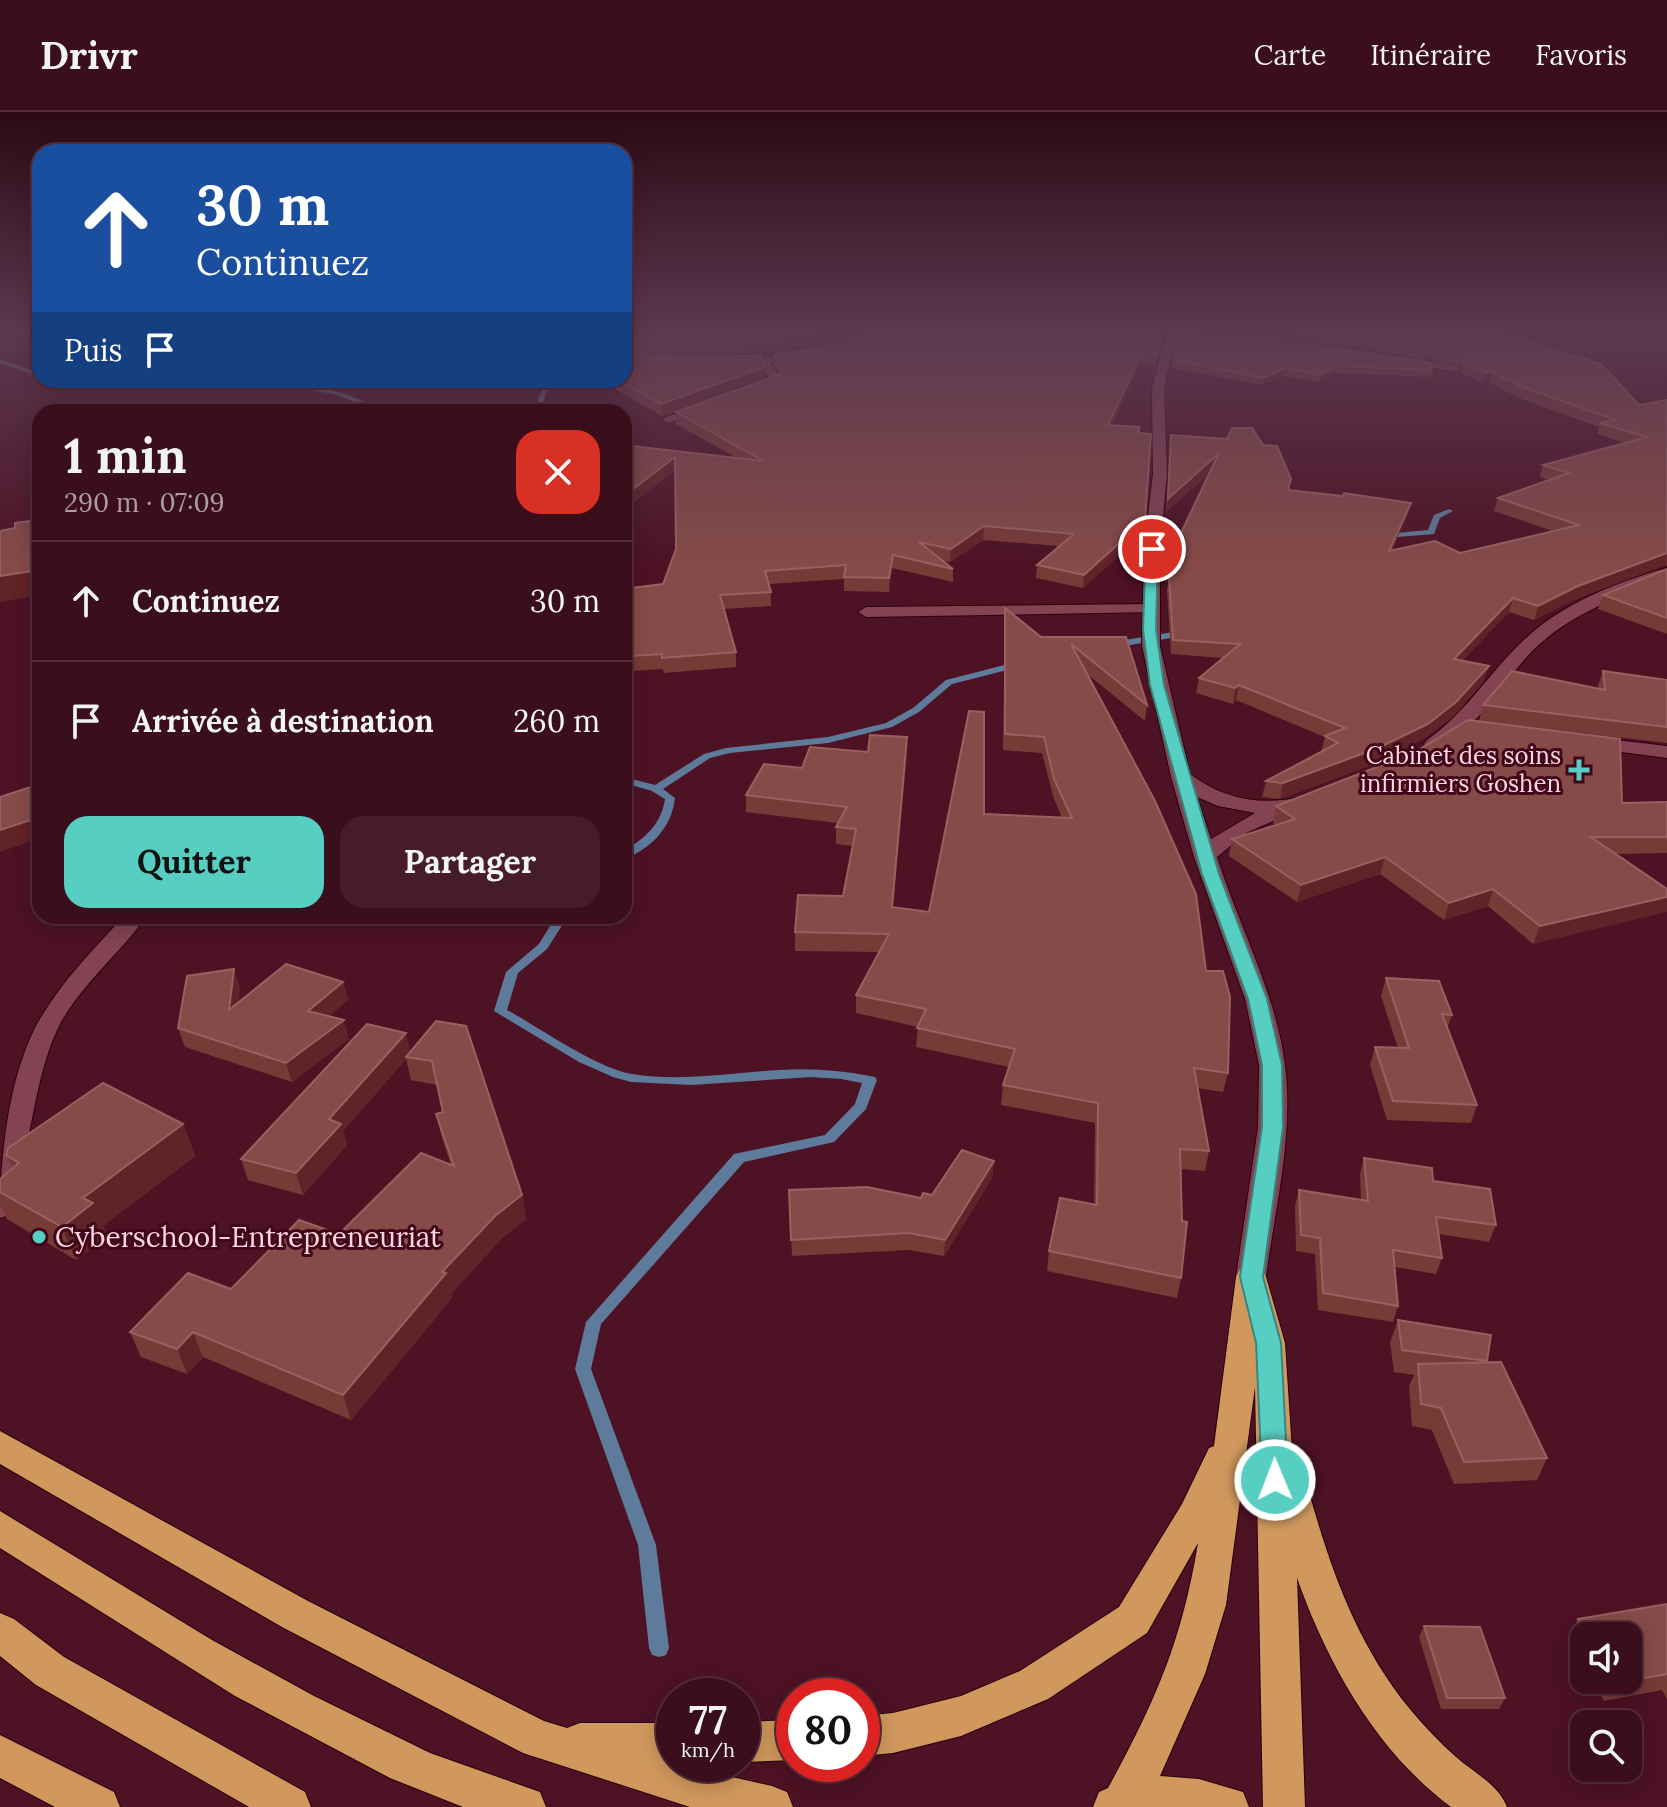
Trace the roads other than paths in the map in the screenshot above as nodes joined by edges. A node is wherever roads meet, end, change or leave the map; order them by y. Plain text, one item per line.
1 (692, 410) edge
2 (1159, 410) edge
3 (668, 419) edge
4 (1667, 573) edge
5 (1151, 609) junction
6 (866, 612) dead end
7 (1457, 727) junction
8 (1487, 730) edge
9 (1564, 739) edge
10 (1667, 752) edge
11 (1415, 755) edge
12 (1181, 777) junction
13 (1328, 794) edge
14 (1303, 803) junction
15 (1205, 857) junction
16 (129, 924) edge
17 (0, 1208) edge
18 (1251, 1277) junction
19 (1274, 1422) junction
20 (1233, 1435) junction
21 (0, 1446) edge
22 (0, 1528) edge
23 (0, 1632) edge
24 (880, 1734) edge
25 (559, 1743) junction
26 (656, 1743) edge
27 (0, 1756) edge
28 (1118, 1805) edge
29 (99, 1807) edge
30 (290, 1807) edge
31 (525, 1807) edge
32 (772, 1807) edge
33 (1228, 1807) edge
34 (1284, 1807) edge
35 (1486, 1807) edge

1 - 3 street
2 - 5 street
4 - 7 street
5 - 6 lane
5 - 12 street
7 - 8 street
7 - 11 street
9 - 10 street
12 - 14 street
12 - 15 street
13 - 14 street
14 - 15 street
15 - 18 street
16 - 17 lane
18 - 19 highway
18 - 20 highway
19 - 34 highway
19 - 35 highway
20 - 24 highway
20 - 28 highway
21 - 25 highway
22 - 31 highway
23 - 30 highway
25 - 26 highway
25 - 32 highway
27 - 29 highway
28 - 33 highway

